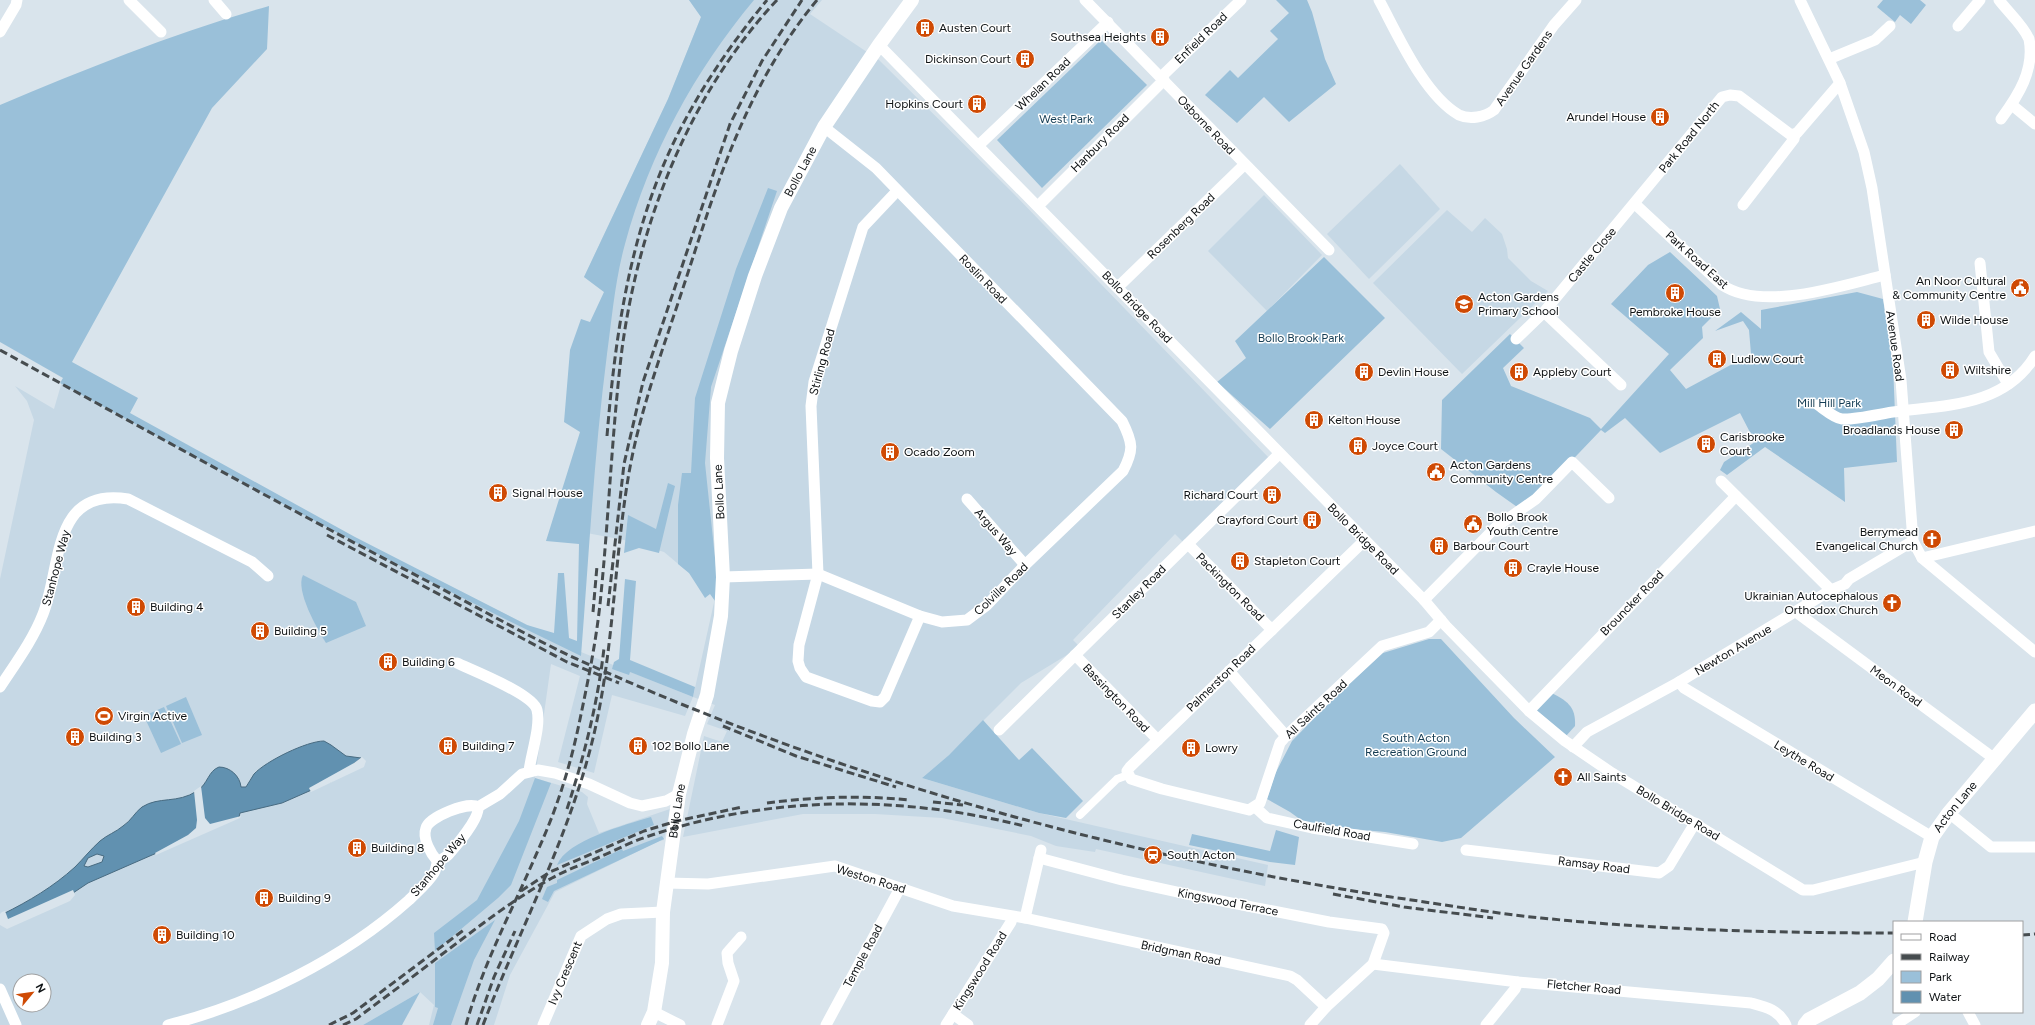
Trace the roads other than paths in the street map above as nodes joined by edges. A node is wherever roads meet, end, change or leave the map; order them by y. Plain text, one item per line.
1 (17, 0) edge
2 (129, 0) edge
3 (214, 0) edge
4 (912, 0) edge
5 (1085, 0) edge
6 (1241, 0) edge
7 (1379, 0) edge
8 (1576, 0) edge
9 (1800, 0) edge
10 (1980, 0) edge
11 (1999, 0) edge
12 (226, 14) dead end
13 (1108, 22) junction
14 (1890, 26) dead end
15 (1958, 26) dead end
16 (0, 32) edge
17 (161, 32) dead end
18 (2032, 38) edge
19 (879, 44) junction
20 (1829, 59) junction
21 (1162, 79) junction
22 (1840, 83) junction
23 (2012, 105) junction
24 (2000, 119) dead end
25 (2035, 124) edge
26 (824, 127) junction
27 (1795, 134) junction
28 (979, 145) junction
29 (1244, 165) junction
30 (897, 191) junction
31 (1635, 204) junction
32 (1743, 205) dead end
33 (1038, 206) junction
34 (1328, 250) dead end
35 (1980, 263) dead end
36 (1885, 275) junction
37 (1118, 287) junction
38 (1544, 312) junction
39 (1516, 339) dead end
40 (2035, 356) edge
41 (2008, 384) junction
42 (1621, 385) dead end
43 (1818, 405) dead end
44 (1903, 411) junction
45 (1131, 440) joint
46 (1279, 454) junction
47 (1721, 481) dead end
48 (1736, 496) junction
49 (1610, 498) dead end
50 (967, 499) dead end
51 (2035, 530) edge
52 (1365, 540) junction
53 (1913, 541) junction
54 (1188, 544) junction
55 (1922, 558) junction
56 (1025, 565) junction
57 (818, 574) junction
58 (268, 576) dead end
59 (723, 577) junction
60 (1831, 590) junction
61 (1424, 600) junction
62 (1796, 612) junction
63 (920, 616) junction
64 (1442, 620) junction
65 (1272, 630) junction
66 (2035, 652) edge
67 (1075, 655) junction
68 (457, 663) dead end
69 (1229, 671) junction
70 (1679, 682) junction
71 (0, 687) edge
72 (1529, 711) junction
73 (2035, 711) edge
74 (999, 730) dead end
75 (1286, 736) junction
76 (1158, 740) junction
77 (1573, 747) junction
78 (1996, 760) junction
79 (529, 771) junction
80 (1128, 775) junction
81 (679, 794) junction
82 (478, 807) junction
83 (1255, 807) junction
84 (1949, 813) junction
85 (1080, 815) dead end
86 (1694, 823) junction
87 (1932, 837) junction
88 (1413, 844) dead end
89 (2035, 847) edge
90 (1466, 850) dead end
91 (438, 862) junction
92 (1925, 862) junction
93 (666, 883) junction
94 (900, 888) junction
95 (663, 912) junction
96 (1012, 917) junction
97 (1025, 918) junction
98 (1915, 921) edge
99 (741, 937) dead end
100 (1893, 962) edge
101 (1373, 964) junction
102 (1518, 982) junction
103 (0, 989) edge
104 (1326, 1007) junction
105 (654, 1012) junction
106 (1913, 1013) edge
107 (1969, 1013) edge
108 (953, 1014) junction
109 (16, 1025) edge
110 (168, 1025) edge
111 (543, 1025) edge
112 (648, 1025) edge
113 (680, 1025) edge
114 (716, 1025) edge
115 (826, 1025) edge
116 (946, 1025) edge
117 (968, 1025) edge
118 (1310, 1025) edge
119 (1486, 1025) edge
120 (1786, 1025) edge
121 (1805, 1025) edge
122 (1899, 1025) edge
123 (1975, 1025) edge

1 - 16 street
2 - 17 street
3 - 12 street
4 - 19 street, Bollo Lane
5 - 13 street, Osborne Road
6 - 21 street, Enfield Road
7 - 8 street, Avenue Gardens
9 - 20 street, Avenue Road
10 - 15 street
11 - 18 street
13 - 21 street, Osborne Road
13 - 28 street, Whelan Road
14 - 20 street
18 - 23 street
19 - 26 street, Bollo Lane
19 - 28 street, Bollo Bridge Road
20 - 22 street, Avenue Road
21 - 29 street, Osborne Road
21 - 33 street, Hanbury Road
22 - 27 street
22 - 36 street, Avenue Road
23 - 24 street
23 - 25 street
26 - 30 street, Roslin Road
26 - 59 street, Bollo Lane
27 - 31 street, Park Road North
27 - 32 street
28 - 33 street, Bollo Bridge Road
29 - 34 street, Osborne Road
29 - 37 street, Rosenberg Road
30 - 45 street, Roslin Road
30 - 57 street, Stirling Road
31 - 36 street, Park Road East
31 - 38 street, Castle Close
33 - 37 street, Bollo Bridge Road
35 - 41 street
36 - 44 street, Avenue Road
37 - 46 street, Bollo Bridge Road
38 - 39 street, Castle Close
38 - 42 street
40 - 41 street
41 - 44 street
43 - 44 street
44 - 53 street, Avenue Road
45 - 56 street, Colville Road
46 - 52 street, Bollo Bridge Road
46 - 54 street, Stanley Road
47 - 48 street
48 - 60 street
48 - 72 street, Brouncker Road
49 - 61 street
50 - 56 street, Argus Way
51 - 55 street
52 - 61 street, Bollo Bridge Road
52 - 65 street, Palmerston Road
53 - 55 street, Avenue Road
53 - 60 street, Newton Avenue
54 - 65 street, Packington Road
54 - 67 street, Stanley Road
55 - 66 street, Avenue Road
56 - 63 street, Colville Road
57 - 59 street, Colville Road
57 - 63 street, Colville Road
57 - 63 street, Stirling Road
58 - 71 street, Stanhope Way
59 - 81 street, Bollo Lane
60 - 62 street, Newton Avenue
61 - 64 street, Bollo Bridge Road
62 - 70 street, Newton Avenue
62 - 78 street, Meon Road
64 - 72 street, Bollo Bridge Road
64 - 75 street, All Saints Road
65 - 69 street, Palmerston Road
67 - 74 street, Stanley Road
67 - 76 street, Bassington Road
68 - 79 street
69 - 75 street
69 - 76 street, Palmerston Road
70 - 77 street, Newton Avenue
70 - 87 street, Leythe Road
72 - 77 street, Bollo Bridge Road
73 - 78 main road, Acton Lane
75 - 83 street, All Saints Road
76 - 80 street, Palmerston Road
77 - 86 street, Bollo Bridge Road
78 - 84 main road, Acton Lane
79 - 81 street
79 - 82 street
80 - 83 street
80 - 85 street, Palmerston Road
81 - 93 street, Bollo Lane
82 - 91 street, Stanhope Way
82 - 91 street
83 - 88 street, Caulfield Road
84 - 87 main road, Acton Lane
84 - 89 street
86 - 90 street, Ramsay Road
86 - 92 street, Bollo Bridge Road
87 - 92 main road, Acton Lane
91 - 110 street, Stanhope Way
92 - 98 main road, Acton Lane
93 - 94 street, Weston Road
93 - 95 street, Bollo Lane
94 - 96 street, Weston Road
94 - 115 street, Temple Road
95 - 105 street, Bollo Lane
95 - 111 street, Ivy Crescent
96 - 97 street, Weston Road
96 - 108 street, Kingswood Road
97 - 101 street, Kingswood Terrace
97 - 104 street, Bridgman Road
99 - 114 street
100 - 121 main road
101 - 102 street, Fletcher Road
101 - 104 street
102 - 119 street
102 - 120 street, Fletcher Road
103 - 109 street
104 - 118 street
105 - 112 street, Bollo Lane
105 - 113 street
106 - 122 street
107 - 123 street
108 - 116 street, Kingswood Road
108 - 117 street

